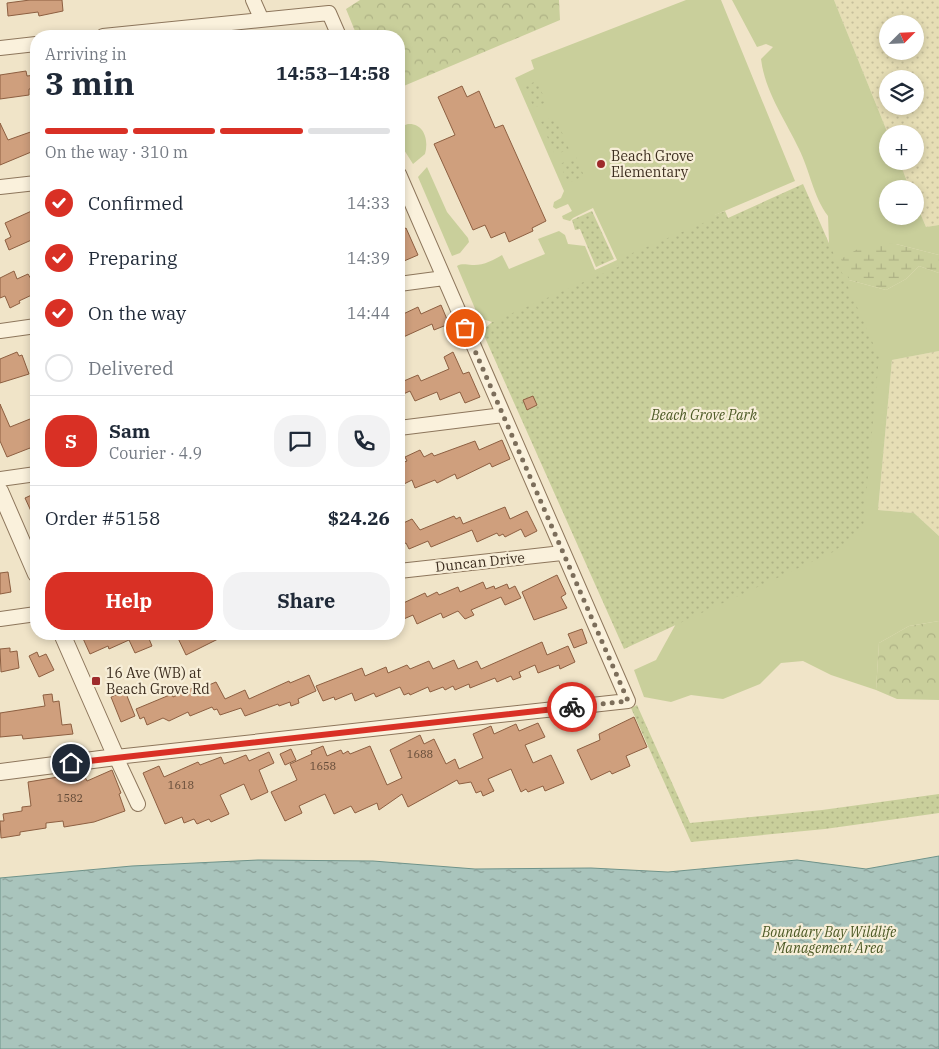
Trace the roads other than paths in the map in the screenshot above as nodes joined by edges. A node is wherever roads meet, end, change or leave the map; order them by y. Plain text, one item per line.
1 (253, 0) edge
2 (261, 18) junction
3 (156, 30) edge
4 (336, 30) edge
5 (30, 45) edge
6 (0, 48) edge
7 (30, 184) edge
8 (0, 187) edge
9 (405, 188) edge
10 (444, 278) junction
11 (405, 283) edge
12 (30, 327) edge
13 (0, 331) edge
14 (503, 415) junction
15 (405, 427) edge
16 (30, 475) edge
17 (0, 479) edge
18 (0, 491) edge
19 (562, 553) junction
20 (30, 560) edge
21 (405, 570) edge
22 (30, 615) edge
23 (0, 619) edge
24 (65, 640) edge
25 (116, 758) junction
26 (0, 772) edge
27 (138, 804) dead end

1 - 2 street
2 - 3 street
2 - 4 street
5 - 6 street
7 - 8 street
9 - 10 street
10 - 11 street
10 - 14 street
12 - 13 street
14 - 15 street
14 - 19 street
16 - 17 street
18 - 20 street
19 - 21 street, Duncan Drive
19 - 25 street
22 - 23 street
24 - 25 street
25 - 26 street
25 - 27 street

